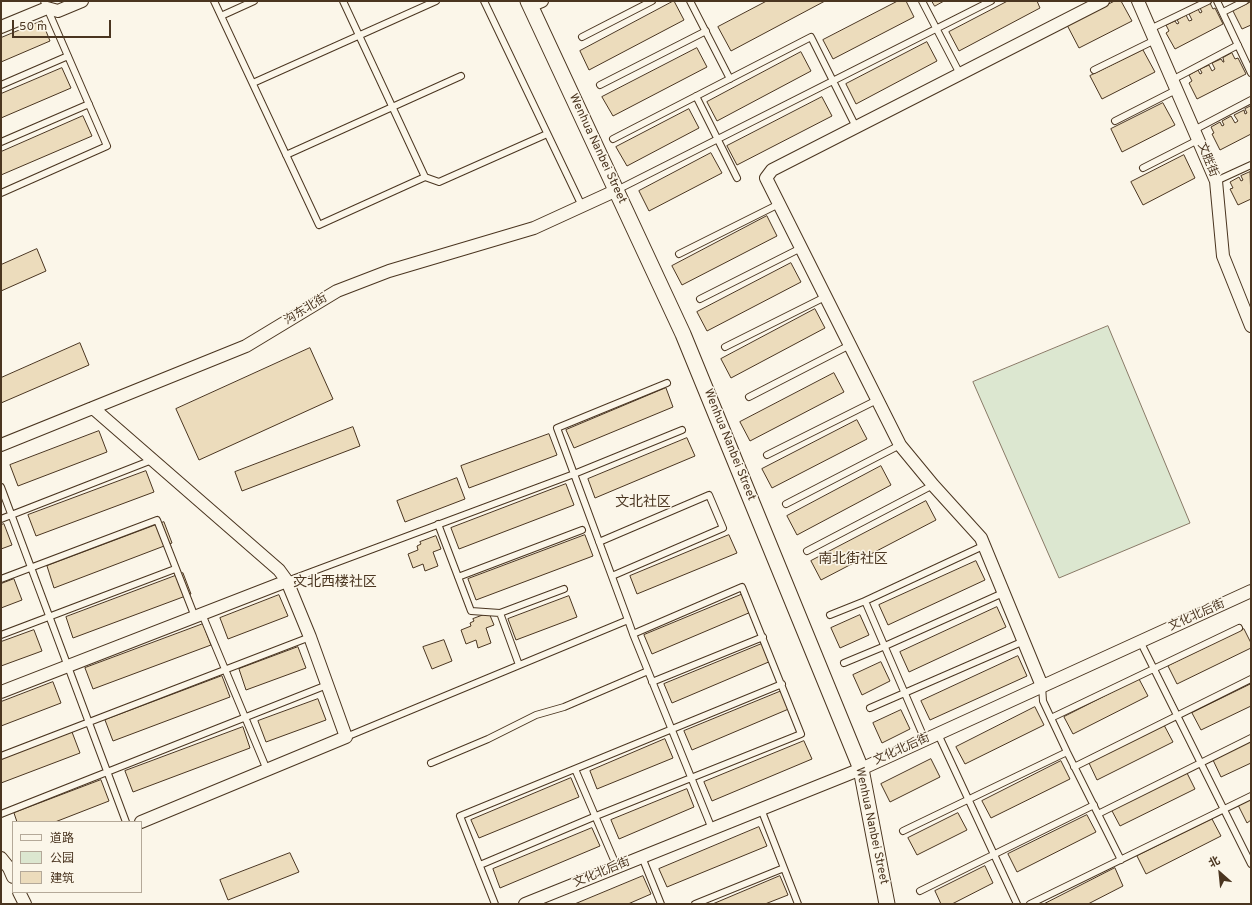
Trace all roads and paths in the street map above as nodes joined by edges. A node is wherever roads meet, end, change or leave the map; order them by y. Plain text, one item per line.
1 (82, 1) edge
2 (214, 1) edge
3 (254, 1) edge
4 (344, 1) edge
5 (436, 1) edge
6 (484, 1) edge
7 (652, 1) edge
8 (690, 1) edge
9 (922, 1) edge
10 (991, 1) edge
11 (1103, 1) edge
12 (1138, 1) edge
13 (1208, 1) edge
14 (1217, 1) edge
15 (1245, 1) edge
16 (533, 3) edge
17 (45, 5) edge
18 (1223, 12) junction
19 (221, 16) junction
20 (1, 28) edge
21 (937, 29) junction
22 (706, 31) junction
23 (359, 35) junction
24 (1152, 35) junction
25 (582, 37) dead end
26 (1238, 45) junction
27 (1251, 55) edge
28 (68, 56) junction
29 (1244, 59) junction
30 (1094, 70) dead end
31 (1251, 73) edge
32 (960, 74) junction
33 (461, 76) dead end
34 (730, 79) junction
35 (833, 81) junction
36 (253, 83) junction
37 (1, 85) edge
38 (600, 85) dead end
39 (1174, 85) junction
40 (696, 96) junction
41 (1251, 100) edge
42 (89, 104) junction
43 (392, 107) junction
44 (1115, 121) dead end
45 (856, 127) junction
46 (547, 134) junction
47 (1196, 135) junction
48 (612, 139) dead end
49 (718, 140) junction
50 (1, 142) edge
51 (286, 155) junction
52 (1251, 165) edge
53 (1142, 168) dead end
54 (425, 177) junction
55 (737, 178) dead end
56 (1216, 181) junction
57 (617, 190) junction
58 (1, 193) edge
59 (779, 204) junction
60 (582, 206) junction
61 (801, 248) junction
62 (679, 254) dead end
63 (826, 297) junction
64 (700, 299) dead end
65 (1251, 326) edge
66 (850, 345) junction
67 (725, 347) dead end
68 (667, 383) dead end
69 (749, 397) dead end
70 (877, 400) junction
71 (93, 408) junction
72 (682, 430) dead end
73 (1, 445) edge
74 (900, 445) junction
75 (767, 455) dead end
76 (152, 460) junction
77 (574, 474) junction
78 (933, 485) junction
79 (1, 487) edge
80 (786, 504) dead end
81 (11, 515) junction
82 (1, 519) edge
83 (438, 524) junction
84 (582, 530) dead end
85 (599, 542) junction
86 (983, 546) junction
87 (807, 551) dead end
88 (31, 568) junction
89 (175, 569) junction
90 (458, 576) junction
91 (612, 576) junction
92 (1, 579) edge
93 (288, 581) junction
94 (564, 589) dead end
95 (1251, 591) edge
96 (1003, 593) junction
97 (865, 601) junction
98 (500, 613) junction
99 (198, 615) junction
100 (830, 615) dead end
101 (49, 616) junction
102 (628, 620) junction
103 (1239, 628) dead end
104 (633, 634) junction
105 (1, 635) edge
106 (310, 637) junction
107 (762, 637) junction
108 (1024, 641) junction
109 (1140, 641) junction
110 (885, 646) junction
111 (844, 662) dead end
112 (519, 665) junction
113 (68, 666) junction
114 (1154, 669) junction
115 (225, 670) junction
116 (648, 671) junction
117 (1251, 679) edge
118 (652, 682) junction
119 (782, 684) junction
120 (328, 685) junction
121 (1042, 686) junction
122 (1, 692) edge
123 (904, 692) junction
124 (870, 708) dead end
125 (1177, 715) junction
126 (245, 717) junction
127 (1051, 718) junction
128 (89, 722) junction
129 (672, 729) junction
130 (938, 734) junction
131 (346, 737) junction
132 (1251, 738) edge
133 (925, 740) junction
134 (1067, 752) junction
135 (1, 756) edge
136 (431, 763) dead end
137 (1201, 763) junction
138 (1074, 767) junction
139 (575, 768) junction
140 (861, 769) junction
141 (267, 770) junction
142 (107, 772) junction
143 (691, 778) junction
144 (1251, 796) edge
145 (968, 799) junction
146 (1094, 805) junction
147 (761, 809) junction
148 (1224, 809) junction
149 (1, 814) edge
150 (1098, 814) junction
151 (596, 816) junction
152 (126, 821) edge
153 (142, 822) edge
154 (712, 829) junction
155 (903, 831) dead end
156 (994, 854) junction
157 (1249, 854) edge
158 (642, 857) junction
159 (1, 858) edge
160 (1121, 860) junction
161 (1251, 864) edge
162 (480, 865) junction
163 (617, 867) junction
164 (784, 868) junction
165 (12, 870) edge
166 (920, 891) dead end
167 (20, 893) edge
168 (25, 904) edge
169 (495, 904) edge
170 (525, 904) edge
171 (661, 904) edge
172 (695, 904) edge
173 (798, 904) edge
174 (887, 904) edge
175 (1017, 904) edge
176 (1030, 904) edge

1 - 17 street
2 - 19 lane
3 - 19 lane
4 - 23 lane
5 - 23 lane
6 - 46 lane
7 - 25 lane
8 - 22 lane
9 - 21 lane
10 - 21 lane
11 - 32 street
12 - 24 street, 文胜街
13 - 24 lane
14 - 18 lane
15 - 18 lane
16 - 57 street, Wenhua Nanbei Street
17 - 20 street
17 - 28 lane
18 - 26 lane
19 - 36 lane
21 - 32 lane
21 - 35 lane
22 - 34 lane
22 - 38 lane
23 - 36 lane
23 - 43 lane
24 - 30 lane
24 - 39 street, 文胜街
26 - 29 lane
26 - 39 lane
27 - 29 lane
28 - 37 lane
28 - 42 lane
29 - 31 lane
32 - 45 street
33 - 43 lane
34 - 35 lane
34 - 40 lane
35 - 45 lane
35 - 49 lane
36 - 51 lane
39 - 44 lane
39 - 47 street, 文胜街
40 - 48 lane
40 - 49 lane
41 - 47 lane
42 - 50 lane
42 - 58 lane
43 - 51 lane
43 - 54 lane
45 - 59 street
46 - 54 lane
46 - 60 lane
47 - 53 lane
47 - 56 street, 文胜街
49 - 55 lane
49 - 57 lane
51 - 54 lane
52 - 56 lane
56 - 65 street, 文胜街
57 - 60 street, 沟东北街
57 - 140 street, Wenhua Nanbei Street
59 - 61 street
59 - 62 lane
60 - 71 street, 沟东北街
61 - 63 street
61 - 64 lane
63 - 66 street
63 - 67 lane
66 - 69 lane
66 - 70 street
68 - 77 lane
70 - 74 street
70 - 75 lane
71 - 73 street, 沟东北街
71 - 76 street
72 - 77 lane
74 - 78 street
74 - 80 lane
76 - 81 lane
76 - 93 street
77 - 83 lane
77 - 85 lane
78 - 86 street
78 - 87 lane
79 - 81 lane
81 - 82 lane
81 - 88 lane
83 - 90 lane
83 - 93 lane
84 - 90 lane
85 - 91 lane
85 - 91 lane
86 - 96 street
86 - 97 lane
88 - 89 lane
88 - 92 lane
88 - 101 lane
89 - 99 lane
89 - 101 lane
90 - 98 lane
91 - 102 lane
93 - 99 street
93 - 106 street
94 - 98 lane
95 - 109 street, 文化北后街
96 - 108 street
96 - 110 lane
97 - 100 lane
97 - 110 lane
98 - 112 lane
99 - 113 street
99 - 115 lane
101 - 105 lane
101 - 113 lane
102 - 104 lane
102 - 112 lane
103 - 114 lane
104 - 107 lane
104 - 116 lane
106 - 115 lane
106 - 120 street
107 - 118 lane
107 - 119 lane
108 - 121 street
108 - 123 lane
109 - 114 lane
109 - 121 street, 文化北后街
110 - 111 lane
110 - 123 lane
112 - 131 lane
113 - 122 street
113 - 128 lane
114 - 125 lane
114 - 127 lane
115 - 126 lane
115 - 128 lane
116 - 118 lane
116 - 136 lane
117 - 125 lane
118 - 129 lane
119 - 129 lane
119 - 143 lane
120 - 126 lane
120 - 131 street
121 - 127 lane
121 - 130 street, 文化北后街
123 - 124 lane
123 - 133 lane
125 - 137 lane
125 - 138 lane
126 - 141 lane
126 - 142 lane
127 - 134 lane
128 - 135 lane
128 - 142 lane
129 - 139 lane
129 - 143 lane
130 - 133 street, 文化北后街
130 - 145 lane
131 - 141 street
132 - 137 lane
133 - 140 street, 文化北后街
134 - 138 lane
134 - 145 lane
137 - 148 lane
137 - 150 lane
138 - 146 lane
139 - 151 lane
139 - 162 lane
140 - 147 street, 文化北后街
140 - 174 street, Wenhua Nanbei Street
141 - 153 street
142 - 149 lane
142 - 152 lane
143 - 151 lane
143 - 154 lane
144 - 148 lane
145 - 155 lane
145 - 156 lane
146 - 150 lane
146 - 156 lane
147 - 154 street, 文化北后街
147 - 164 lane
148 - 157 lane
148 - 160 lane
150 - 160 lane
151 - 162 lane
151 - 163 lane
154 - 158 street, 文化北后街
156 - 166 lane
156 - 175 lane
157 - 161 lane
158 - 163 street, 文化北后街
158 - 171 lane
159 - 165 street
160 - 176 lane
162 - 169 lane
163 - 170 street, 文化北后街
164 - 172 lane
164 - 173 lane
167 - 168 street

